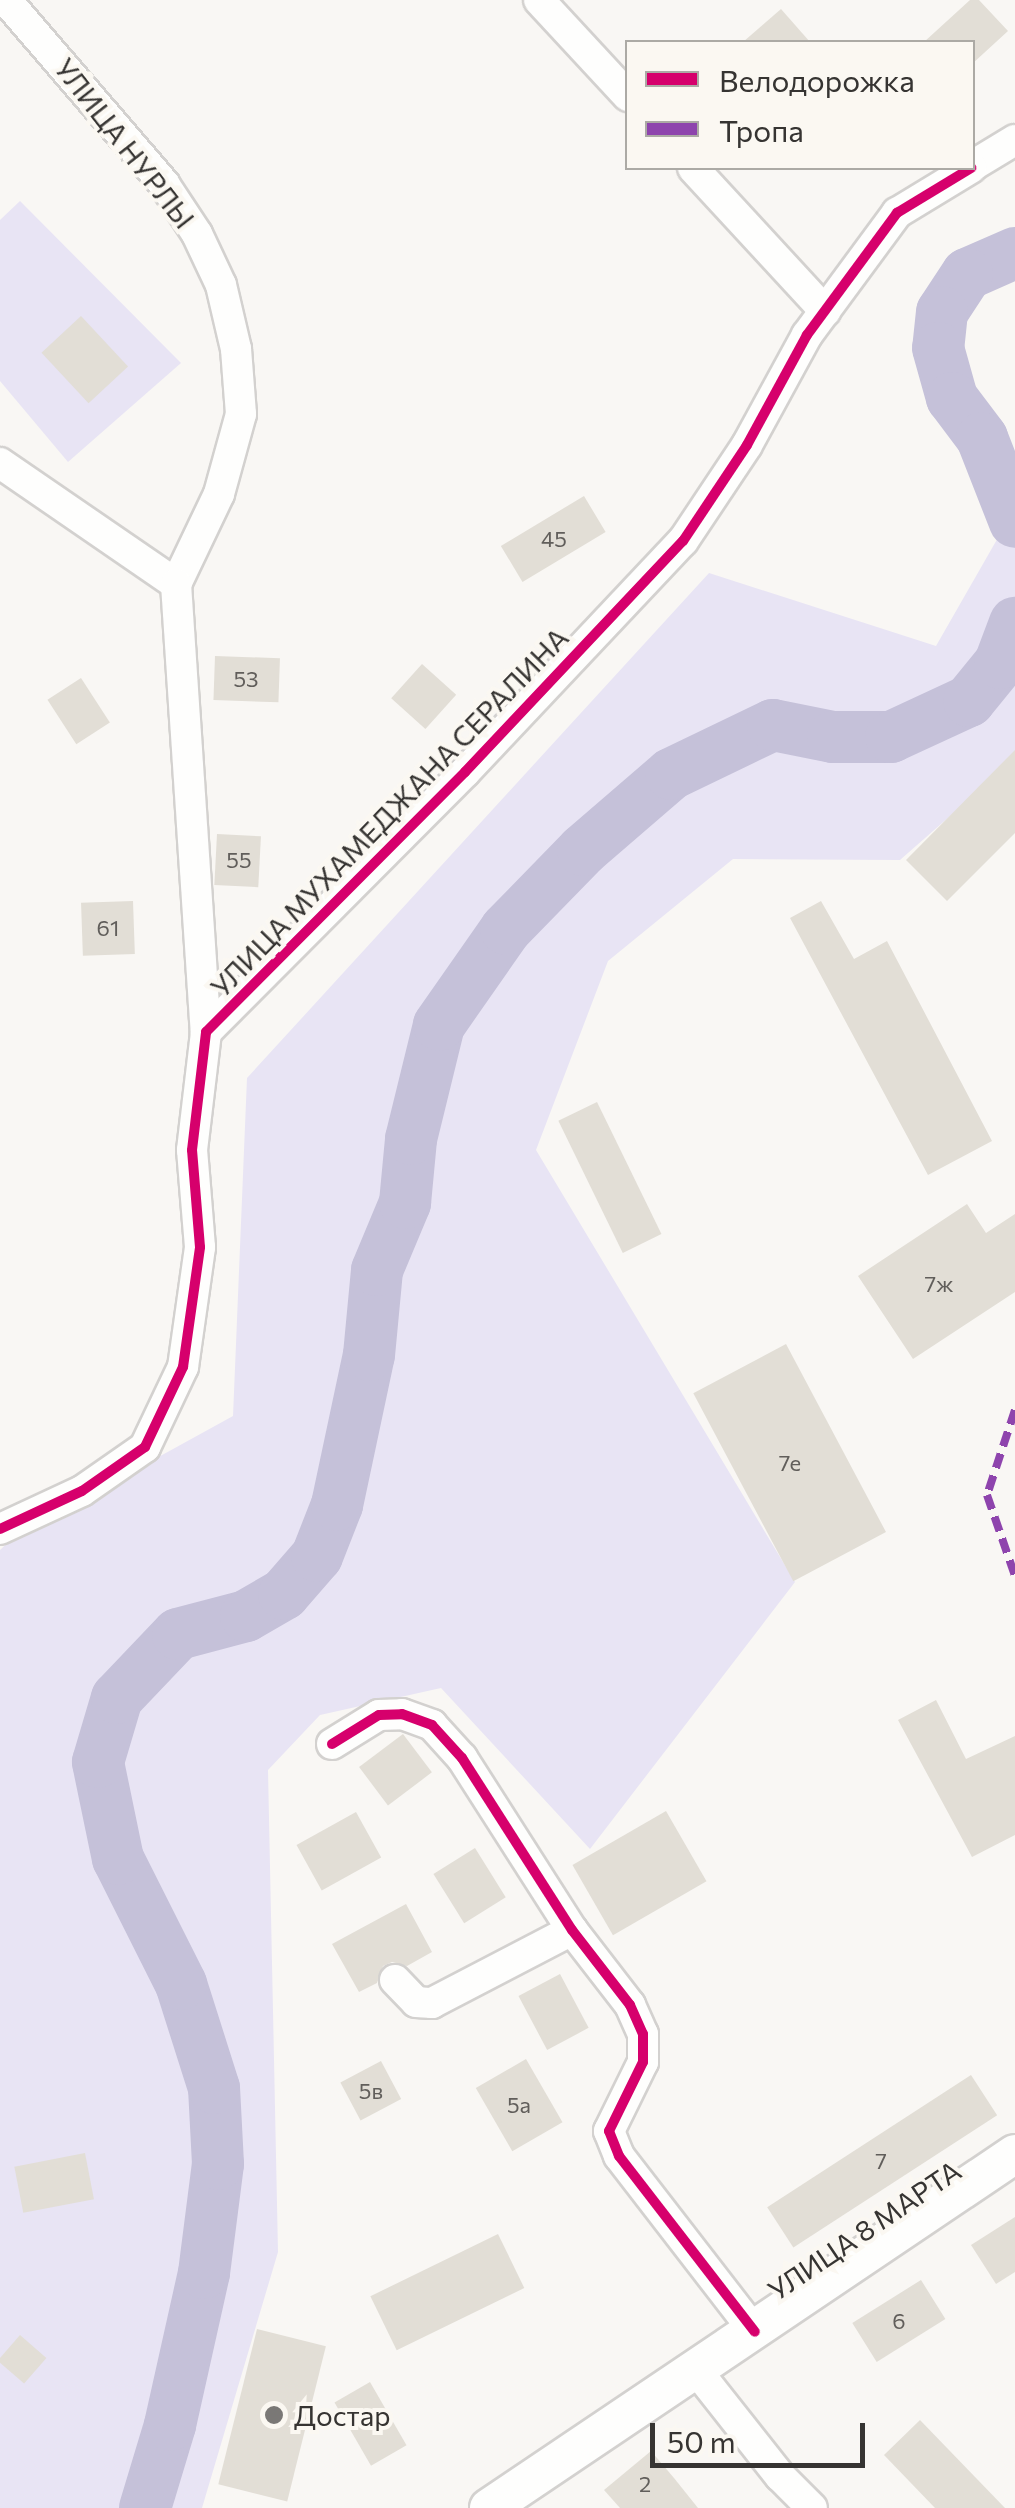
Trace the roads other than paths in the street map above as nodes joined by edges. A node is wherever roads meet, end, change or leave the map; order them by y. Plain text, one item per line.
1 (6, 0) edge
2 (539, 0) edge
3 (625, 93) edge
4 (1015, 140) edge
5 (975, 165) edge
6 (695, 170) edge
7 (967, 170) edge
8 (825, 311) junction
9 (0, 463) edge
10 (176, 584) junction
11 (206, 1032) junction
12 (0, 1529) edge
13 (332, 1744) dead end
14 (572, 1930) junction
15 (396, 1980) dead end
16 (1015, 2154) edge
17 (755, 2332) junction
18 (697, 2372) junction
19 (489, 2508) edge
20 (812, 2508) edge

1 - 10 street, УЛИЦА НУРЛЫ
2 - 3 street
4 - 5 street, УЛИЦА МУХАМЕДЖАНА СЕРАЛИНА
6 - 8 street
7 - 8 street, УЛИЦА МУХАМЕДЖАНА СЕРАЛИНА
8 - 11 street, УЛИЦА МУХАМЕДЖАНА СЕРАЛИНА
9 - 10 street
10 - 11 street, УЛИЦА НУРЛЫ
11 - 12 street, УЛИЦА МУХАМЕДЖАНА СЕРАЛИНА
13 - 14 street
14 - 15 street
14 - 17 street
16 - 17 street, УЛИЦА 8 МАРТА
17 - 18 street, УЛИЦА 8 МАРТА
18 - 19 street, УЛИЦА 8 МАРТА
18 - 20 street

